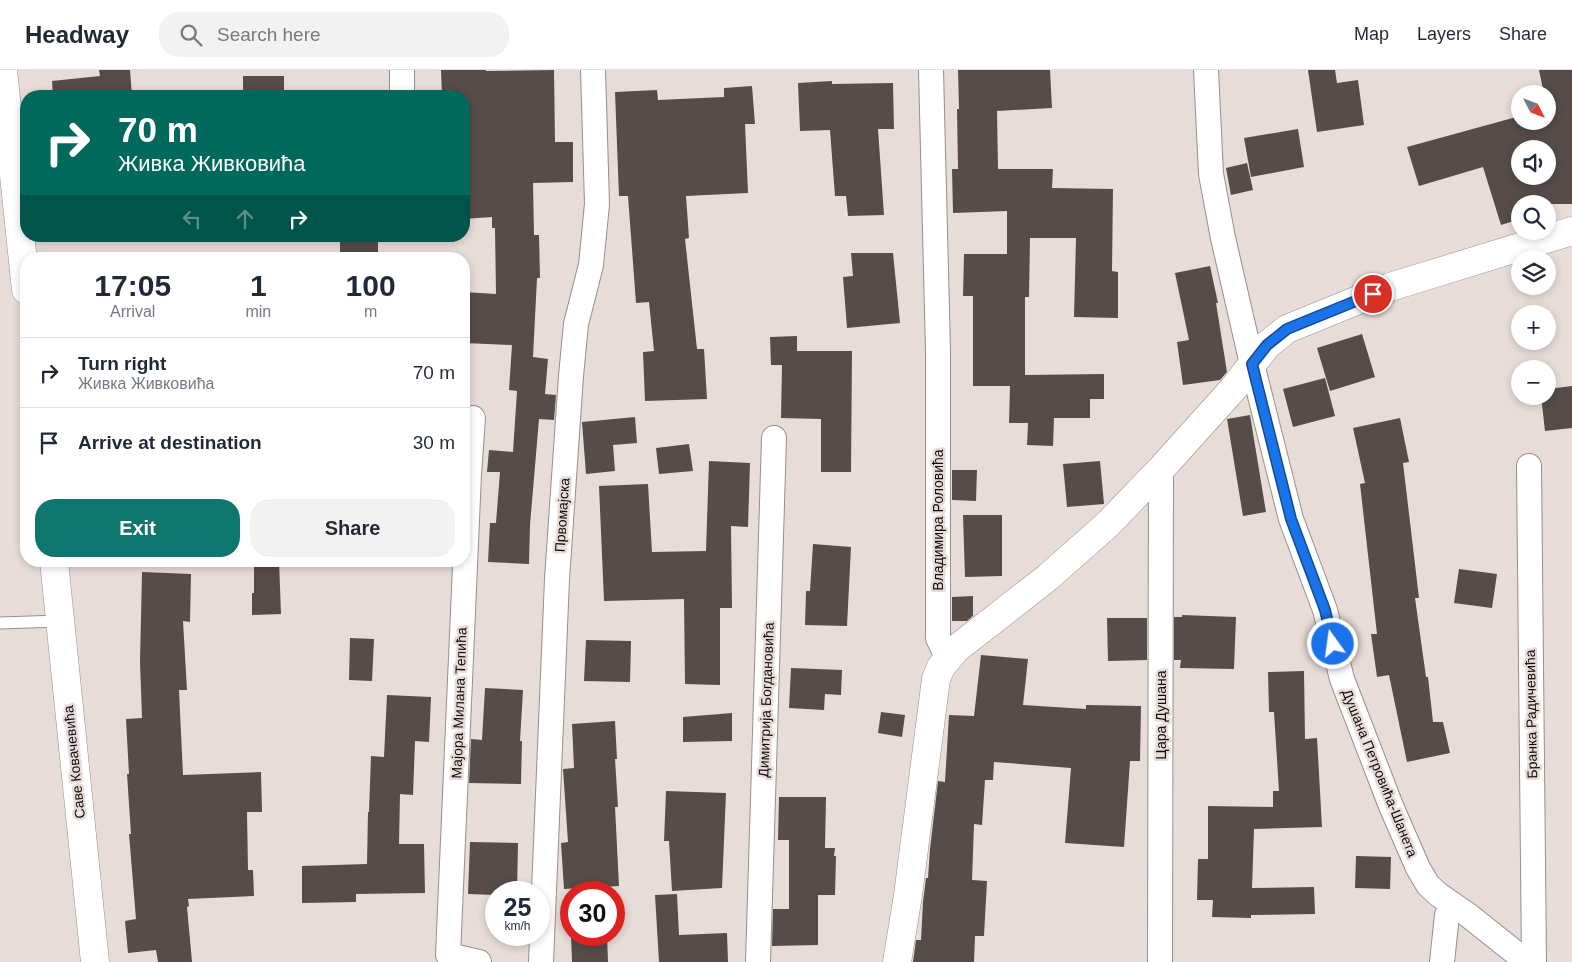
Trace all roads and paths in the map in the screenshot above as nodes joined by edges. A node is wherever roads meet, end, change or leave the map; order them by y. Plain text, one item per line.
1 (4, 70) edge
2 (402, 70) edge
3 (594, 70) edge
4 (931, 70) edge
5 (1206, 70) edge
6 (402, 90) edge
7 (20, 230) edge
8 (1572, 231) edge
9 (1252, 364) junction
10 (473, 418) dead end
11 (774, 438) dead end
12 (470, 452) edge
13 (1529, 466) dead end
14 (1161, 469) junction
15 (55, 567) edge
16 (464, 567) edge
17 (60, 621) junction
18 (0, 623) edge
19 (948, 657) junction
20 (1453, 906) junction
21 (95, 962) edge
22 (479, 962) edge
23 (541, 962) edge
24 (758, 962) edge
25 (897, 962) edge
26 (1160, 962) edge
27 (1442, 962) edge
28 (1527, 962) edge
29 (1534, 962) edge

1 - 7 street
2 - 6 street
3 - 23 street, Првомајска
4 - 19 street, Владимира Роловића
5 - 9 street, Душана Петровића-Шанета
8 - 9 street
9 - 14 street
9 - 20 street, Душана Петровића-Шанета
10 - 12 street, Мајора Милана Тепића
11 - 24 street, Димитрија Богдановића
13 - 29 street, Бранка Радичевића
14 - 19 street
14 - 26 street, Цара Душана
15 - 17 street, Саве Ковачевића
16 - 22 street, Мајора Милана Тепића
17 - 18 lane
17 - 21 street, Саве Ковачевића
19 - 25 street
20 - 27 street
20 - 28 street, Душана Петровића-Шанета

